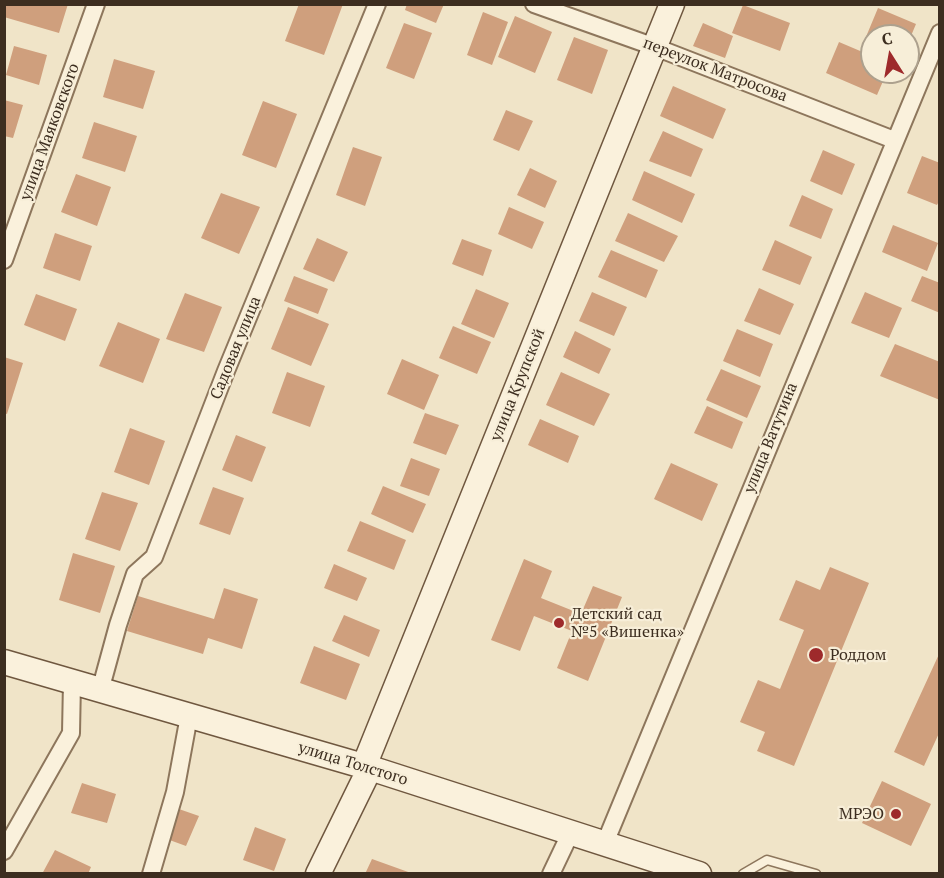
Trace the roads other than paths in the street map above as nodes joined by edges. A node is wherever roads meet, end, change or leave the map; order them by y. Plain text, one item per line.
1 (96, 4) edge
2 (377, 4) edge
3 (534, 4) edge
4 (672, 4) edge
5 (939, 33) edge
6 (655, 47) junction
7 (934, 62) edge
8 (894, 140) junction
9 (4, 260) edge
10 (4, 662) edge
11 (72, 682) junction
12 (100, 691) junction
13 (189, 716) junction
14 (367, 767) junction
15 (570, 834) junction
16 (605, 843) junction
17 (4, 852) edge
18 (151, 873) edge
19 (318, 873) edge
20 (551, 873) edge
21 (699, 873) edge
22 (743, 873) edge
23 (816, 873) edge

1 - 9 street, улица Маяковского
2 - 12 street, Садовая улица
3 - 6 street, переулок Матросова
4 - 6 main road, улица Крупской
5 - 7 street, улица Ватутина
6 - 8 street, переулок Матросова
6 - 14 main road, улица Крупской
7 - 8 street, улица Ватутина
8 - 16 street, улица Ватутина
10 - 11 main road, улица Толстого
11 - 12 main road, улица Толстого
11 - 17 street
12 - 13 main road, улица Толстого
13 - 14 main road, улица Толстого
13 - 18 street
14 - 15 main road, улица Толстого
14 - 19 main road, улица Крупской
15 - 16 main road, улица Толстого
15 - 20 street
16 - 21 main road, улица Толстого
22 - 23 lane

